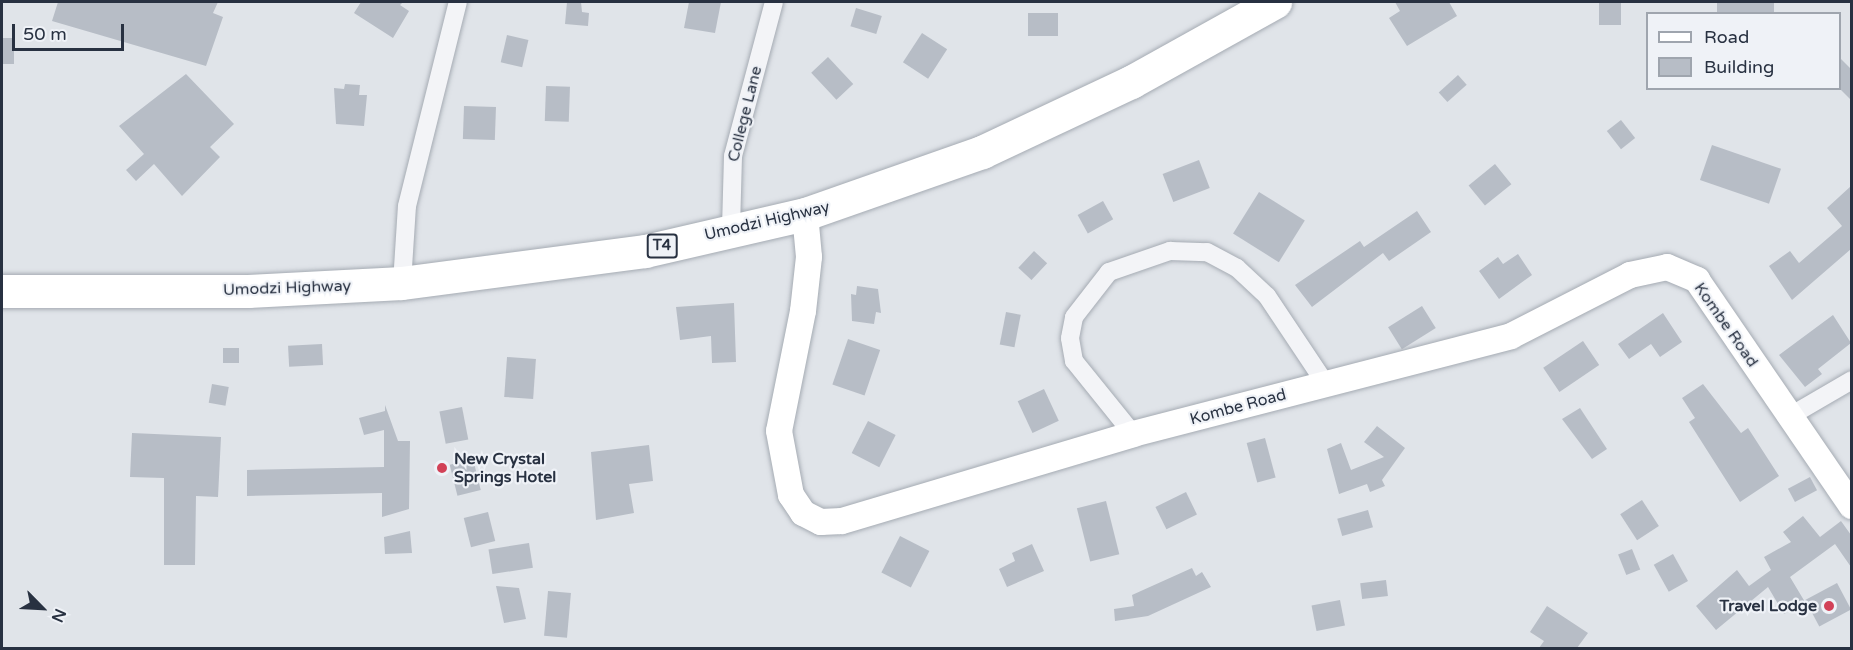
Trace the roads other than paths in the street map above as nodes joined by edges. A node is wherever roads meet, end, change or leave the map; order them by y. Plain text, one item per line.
1 (458, 2) edge
2 (774, 2) edge
3 (1275, 2) edge
4 (805, 214) junction
5 (730, 228) junction
6 (402, 283) junction
7 (2, 291) edge
8 (1851, 380) edge
9 (1325, 384) junction
10 (1792, 415) junction
11 (1133, 435) junction
12 (1851, 506) edge

1 - 6 street
2 - 5 street, College Lane
3 - 4 highway, Umodzi Highway / T4
4 - 5 highway, Umodzi Highway / T4
4 - 11 street, Kombe Road
5 - 6 highway, Umodzi Highway / T4
6 - 7 highway, Umodzi Highway / T4
8 - 10 street
9 - 10 street, Kombe Road
9 - 11 street, Kombe Road
9 - 11 street
10 - 12 street, Kombe Road

